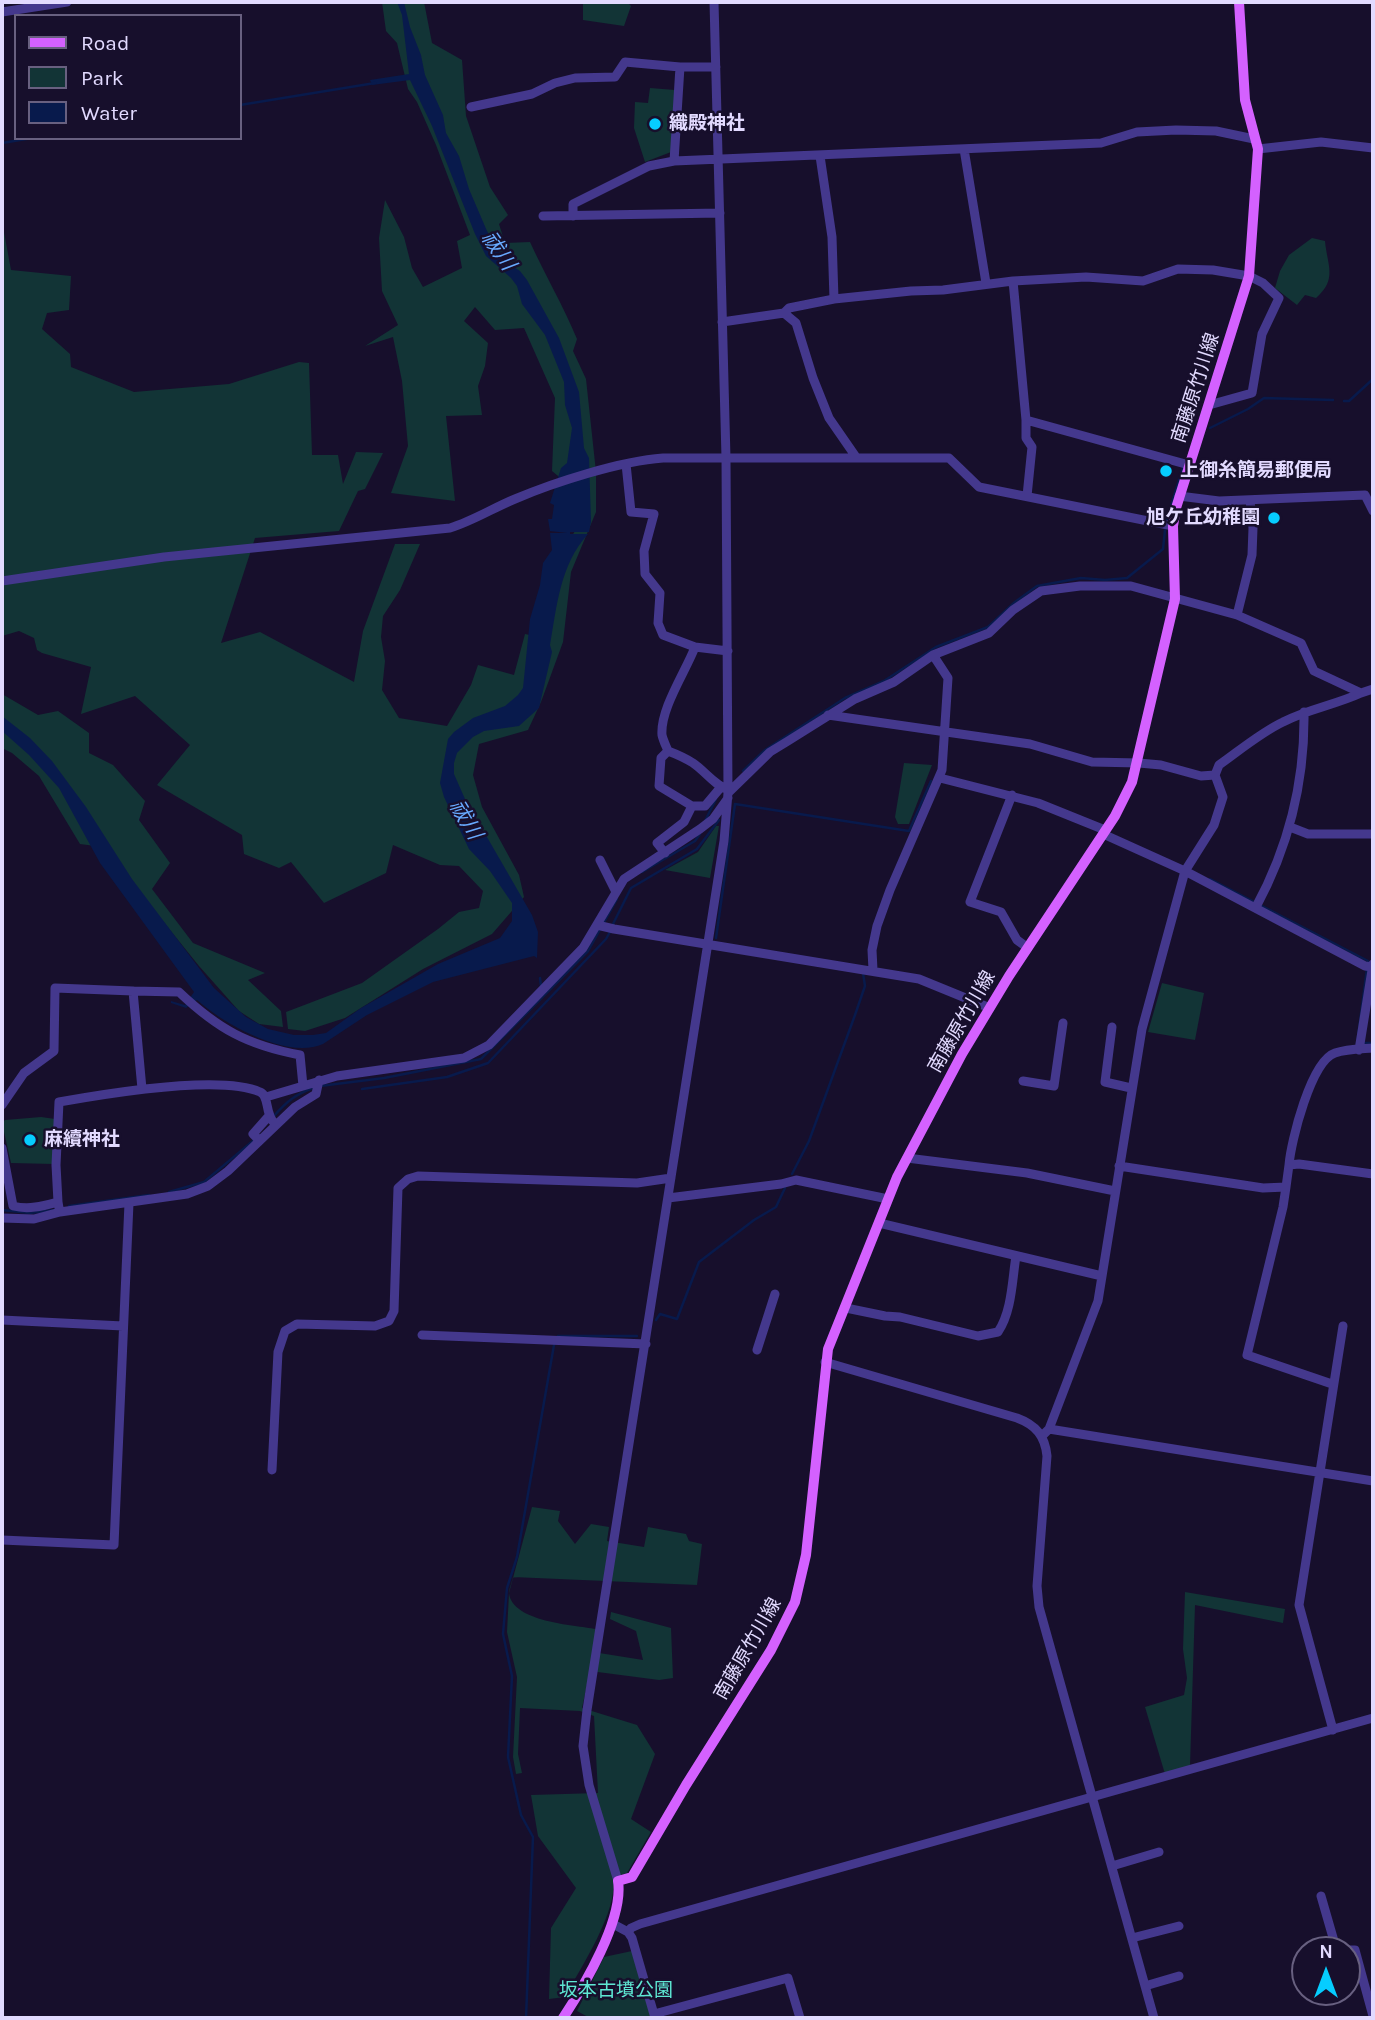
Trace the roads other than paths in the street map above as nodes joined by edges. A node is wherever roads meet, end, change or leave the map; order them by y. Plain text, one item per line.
1 (67, 2) edge
2 (714, 2) edge
3 (1239, 2) edge
4 (2, 12) edge
5 (716, 67) junction
6 (680, 68) junction
7 (471, 107) dead end
8 (1256, 144) junction
9 (1373, 148) edge
10 (964, 149) junction
11 (820, 156) junction
12 (718, 161) junction
13 (674, 162) junction
14 (720, 213) junction
15 (542, 216) dead end
16 (573, 216) junction
17 (1250, 276) junction
18 (1013, 281) junction
19 (986, 283) junction
20 (834, 299) junction
21 (785, 313) junction
22 (722, 322) junction
23 (1209, 405) junction
24 (1026, 420) junction
25 (856, 457) junction
26 (726, 458) junction
27 (626, 464) junction
28 (1189, 465) junction
29 (1027, 496) junction
30 (1179, 496) junction
31 (1250, 500) junction
32 (1373, 511) edge
33 (1173, 526) junction
34 (2, 580) edge
35 (1175, 598) junction
36 (1237, 615) junction
37 (695, 647) junction
38 (727, 651) junction
39 (933, 655) junction
40 (1373, 689) edge
41 (1361, 693) junction
42 (1304, 712) junction
43 (828, 715) junction
44 (945, 733) junction
45 (668, 751) junction
46 (1139, 763) junction
47 (1215, 775) junction
48 (940, 778) junction
49 (727, 792) junction
50 (1012, 795) junction
51 (692, 806) junction
52 (1290, 827) junction
53 (1104, 832) junction
54 (1373, 834) edge
55 (665, 853) junction
56 (600, 860) dead end
57 (1185, 871) junction
58 (616, 892) junction
59 (1257, 905) junction
60 (599, 925) junction
61 (707, 944) junction
62 (1028, 948) junction
63 (1370, 966) edge
64 (873, 970) junction
65 (133, 991) junction
66 (990, 1008) junction
67 (1063, 1023) dead end
68 (1112, 1027) dead end
69 (1373, 1048) edge
70 (1359, 1050) junction
71 (319, 1080) junction
72 (1023, 1081) dead end
73 (303, 1086) junction
74 (1131, 1088) junction
75 (142, 1090) junction
76 (266, 1097) junction
77 (2, 1105) edge
78 (271, 1121) junction
79 (2, 1148) edge
80 (907, 1158) junction
81 (1289, 1165) junction
82 (1119, 1166) junction
83 (1373, 1174) edge
84 (671, 1178) junction
85 (1286, 1187) junction
86 (1115, 1191) junction
87 (667, 1198) junction
88 (888, 1199) junction
89 (58, 1202) junction
90 (129, 1203) junction
91 (60, 1212) junction
92 (2, 1218) edge
93 (879, 1223) junction
94 (1016, 1256) junction
95 (1102, 1276) junction
96 (775, 1294) dead end
97 (846, 1308) junction
98 (2, 1320) edge
99 (123, 1326) junction
100 (1343, 1326) dead end
101 (422, 1335) dead end
102 (646, 1344) junction
103 (757, 1350) dead end
104 (825, 1363) junction
105 (1332, 1384) junction
106 (1045, 1432) junction
107 (272, 1470) dead end
108 (1320, 1472) junction
109 (1373, 1481) edge
110 (2, 1540) edge
111 (1373, 1718) edge
112 (1333, 1730) junction
113 (1092, 1797) junction
114 (1159, 1852) dead end
115 (1112, 1866) junction
116 (618, 1881) junction
117 (1321, 1896) dead end
118 (612, 1924) junction
119 (1179, 1926) dead end
120 (628, 1932) junction
121 (1333, 1936) edge
122 (1132, 1938) junction
123 (1361, 1972) edge
124 (1179, 1976) dead end
125 (1145, 1986) junction
126 (654, 2016) edge
127 (1373, 2016) edge
128 (563, 2018) edge
129 (800, 2018) edge
130 (1154, 2018) edge

1 - 4 street
2 - 5 street
3 - 8 main road, 南藤原竹川線
5 - 6 street
5 - 12 street
6 - 7 street
6 - 13 street
8 - 9 street
8 - 10 street
8 - 17 main road, 南藤原竹川線
10 - 11 street
10 - 19 street
11 - 12 street
11 - 20 street
12 - 13 street
12 - 14 street
13 - 16 street
14 - 16 street
14 - 22 street
15 - 16 street
17 - 18 street
17 - 23 main road, 南藤原竹川線
17 - 23 street
18 - 19 street
18 - 24 street
19 - 20 street
20 - 21 street
21 - 22 street
21 - 25 street
22 - 26 street
23 - 28 main road, 南藤原竹川線
24 - 28 street
24 - 29 street
25 - 26 street
25 - 29 street
26 - 27 street
26 - 38 street
27 - 34 street
27 - 37 street
28 - 30 main road, 南藤原竹川線
29 - 33 street
30 - 31 street
30 - 33 main road, 南藤原竹川線
31 - 32 street
31 - 36 street
33 - 35 main road, 南藤原竹川線
35 - 36 street
35 - 39 street
35 - 46 main road, 南藤原竹川線
36 - 41 street
37 - 38 street
37 - 45 street
38 - 49 street
39 - 43 street
39 - 44 street
40 - 41 street
41 - 42 street
42 - 47 street
42 - 52 street
43 - 44 street
43 - 49 street
44 - 46 street
44 - 48 street
45 - 49 street
45 - 51 street
46 - 47 street
46 - 53 main road, 南藤原竹川線
47 - 57 street
48 - 50 street
48 - 64 street
49 - 51 street
49 - 55 street
49 - 61 street
50 - 53 street
50 - 62 street
51 - 55 street
52 - 54 street
52 - 59 street
53 - 57 street
53 - 62 main road, 南藤原竹川線
55 - 58 street
56 - 58 street
57 - 59 street
57 - 74 street
58 - 60 street
59 - 63 street
60 - 61 street
60 - 71 street
61 - 64 street
61 - 84 street
62 - 66 main road, 南藤原竹川線
63 - 70 street
64 - 66 street
65 - 73 street
65 - 75 street
65 - 77 street
66 - 80 main road, 南藤原竹川線
67 - 72 street
68 - 74 street
69 - 70 street
70 - 81 street
71 - 73 street
71 - 78 street
73 - 76 street
74 - 82 street
75 - 76 street
75 - 89 street
76 - 78 street
78 - 90 street
79 - 89 street
80 - 86 street
80 - 88 main road, 南藤原竹川線
81 - 83 street
81 - 85 street
82 - 85 street
82 - 86 street
84 - 87 street
84 - 107 street
85 - 105 street
86 - 95 street
87 - 88 street
87 - 102 street
88 - 93 main road, 南藤原竹川線
89 - 91 street
90 - 91 street
90 - 99 street
91 - 92 street
93 - 94 street
93 - 97 main road, 南藤原竹川線
94 - 95 street
94 - 97 street
95 - 106 street
96 - 103 street
97 - 104 main road, 南藤原竹川線
98 - 99 street
99 - 110 street
100 - 105 street
101 - 102 street
102 - 116 street
104 - 106 street
104 - 116 main road, 南藤原竹川線
105 - 108 street
106 - 108 street
106 - 113 street
108 - 109 street
108 - 112 street
111 - 112 street
112 - 113 street
113 - 115 street
113 - 120 street
114 - 115 street
115 - 122 street
116 - 118 main road
117 - 121 street
118 - 120 street
118 - 128 main road
119 - 122 street
120 - 126 street
122 - 125 street
123 - 127 street
124 - 125 street
125 - 130 street
126 - 129 street

